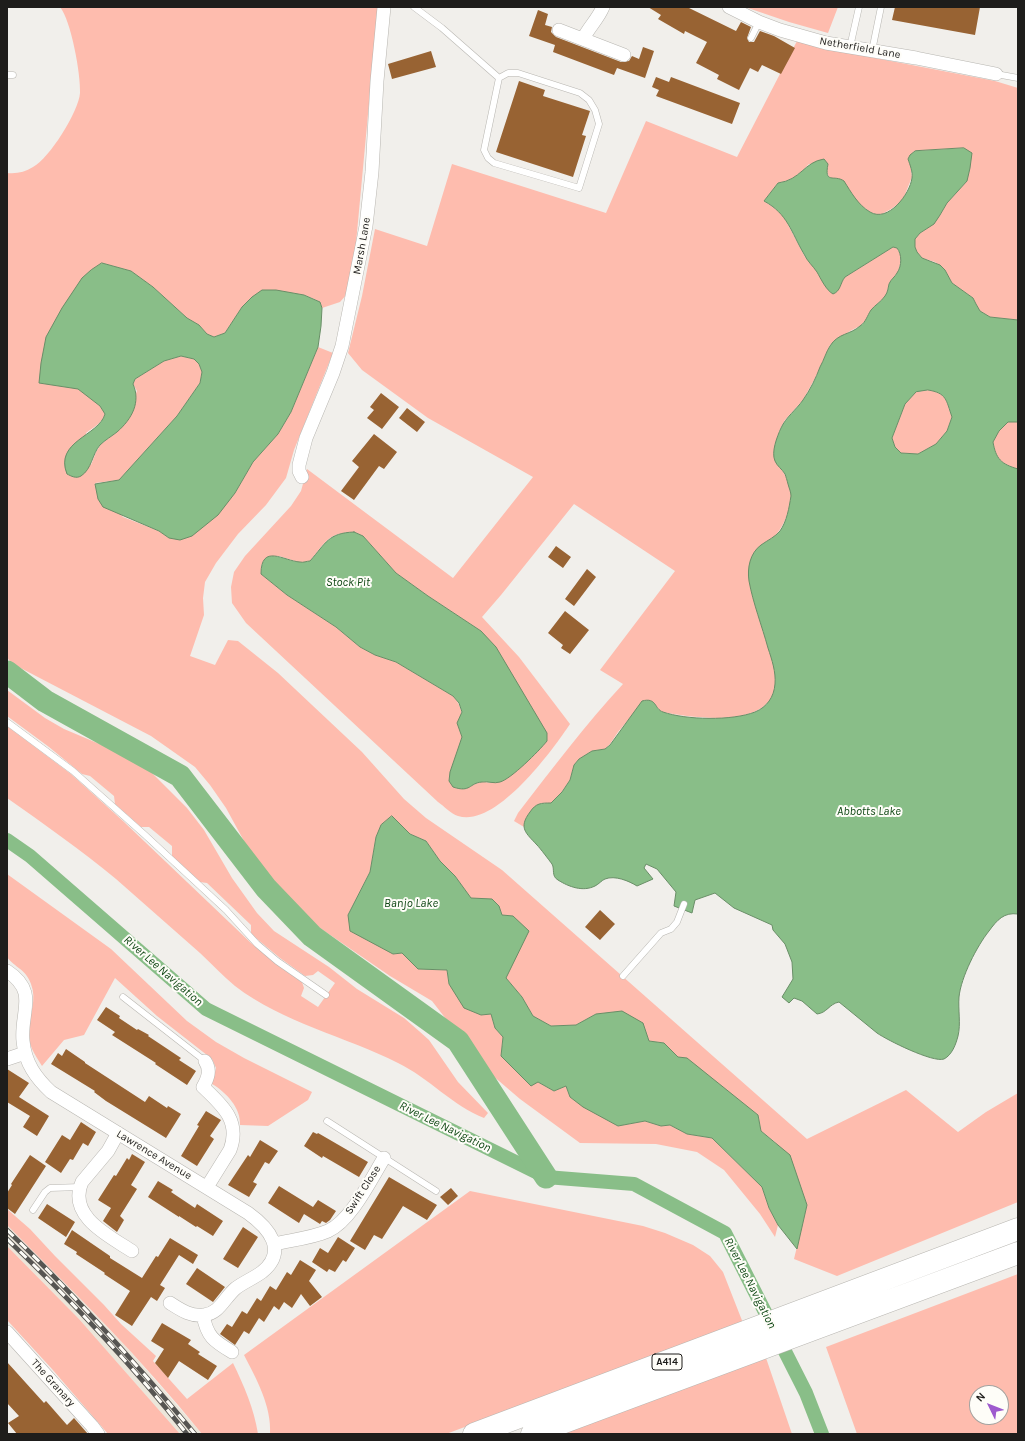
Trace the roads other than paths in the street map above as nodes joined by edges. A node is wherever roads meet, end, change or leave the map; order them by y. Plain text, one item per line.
1 (384, 7) edge
2 (414, 7) edge
3 (603, 7) edge
4 (729, 7) edge
5 (859, 7) edge
6 (881, 7) edge
7 (759, 22) junction
8 (559, 30) dead end
9 (751, 38) dead end
10 (583, 39) junction
11 (850, 47) junction
12 (872, 51) junction
13 (624, 54) dead end
14 (996, 74) joint
15 (499, 78) junction
16 (1018, 78) edge
17 (302, 477) dead end
18 (7, 722) edge
19 (684, 904) dead end
20 (7, 971) edge
21 (623, 976) dead end
22 (326, 995) dead end
23 (123, 997) dead end
24 (25, 1053) junction
25 (7, 1059) edge
26 (205, 1061) joint
27 (327, 1121) dead end
28 (118, 1133) junction
29 (384, 1158) junction
30 (80, 1187) junction
31 (207, 1187) junction
32 (436, 1191) dead end
33 (33, 1210) dead end
34 (1018, 1229) edge
35 (274, 1244) junction
36 (132, 1250) dead end
37 (1018, 1253) edge
38 (864, 1299) junction
39 (170, 1303) dead end
40 (203, 1316) junction
41 (7, 1332) edge
42 (232, 1352) dead end
43 (98, 1434) edge
44 (474, 1434) edge
45 (532, 1434) edge

1 - 17 street, Marsh Lane
2 - 15 lane
3 - 10 street
4 - 7 street, Netherfield Lane
5 - 11 lane
6 - 12 lane
7 - 9 lane
7 - 11 street, Netherfield Lane
8 - 10 street
10 - 13 street
11 - 12 street, Netherfield Lane
12 - 14 street, Netherfield Lane
14 - 16 lane
15 - 15 lane
18 - 22 lane
19 - 21 lane
20 - 24 street, Lawrence Avenue
23 - 26 lane
24 - 25 street
24 - 28 street, Lawrence Avenue
26 - 31 street
27 - 29 lane
28 - 30 street
28 - 31 street, Lawrence Avenue
29 - 32 lane
29 - 35 street, Swift Close
30 - 33 lane
30 - 36 street
31 - 35 street, Lawrence Avenue
34 - 38 highway, A414
35 - 40 street
37 - 38 highway, A414
38 - 44 highway, A414
38 - 45 highway, A414
39 - 40 street
40 - 42 street
41 - 43 street, The Granary

